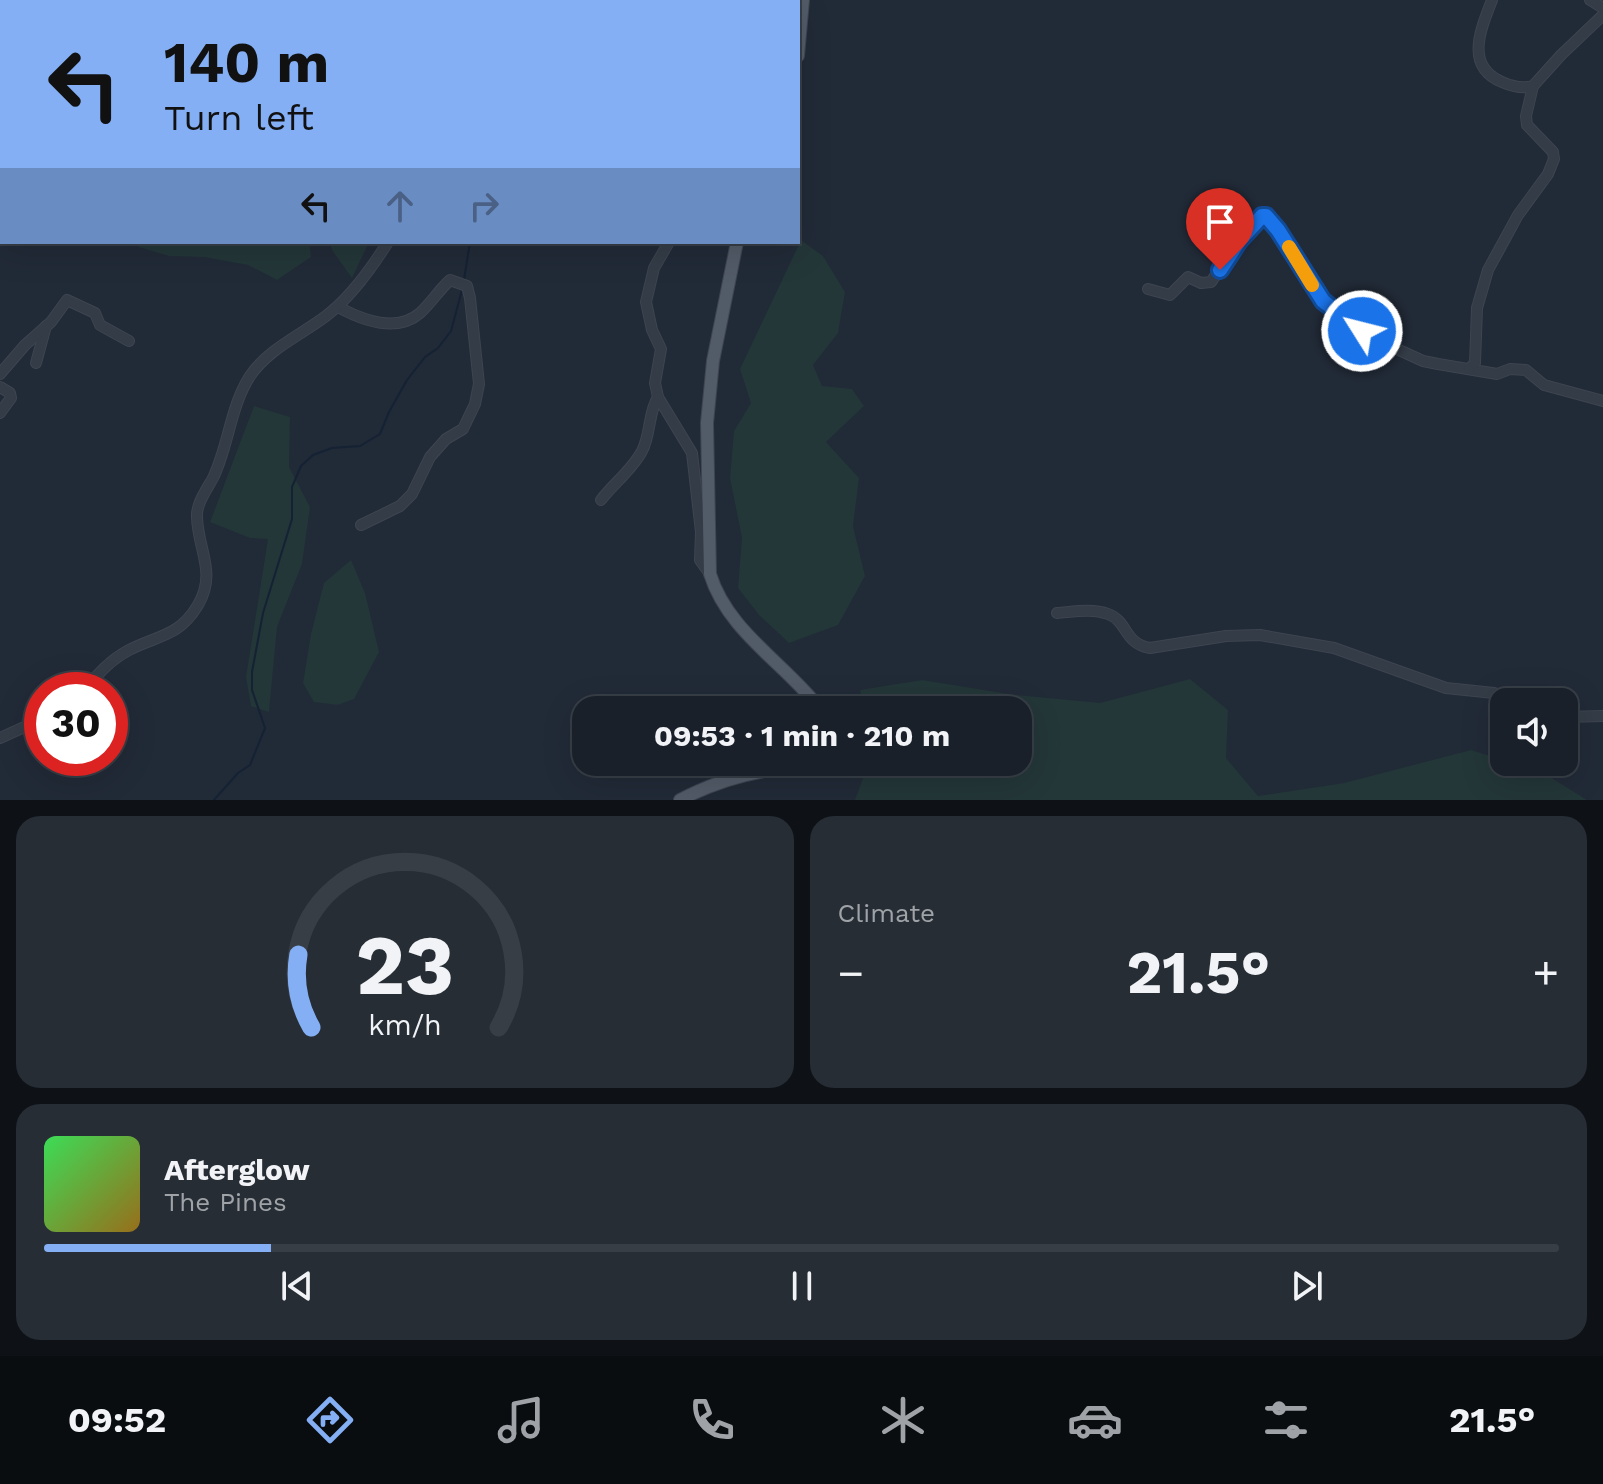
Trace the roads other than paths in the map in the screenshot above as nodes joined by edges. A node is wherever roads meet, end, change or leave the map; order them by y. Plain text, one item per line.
1 (803, 0) edge
2 (1492, 0) edge
3 (1590, 0) edge
4 (1603, 8) edge
5 (1603, 15) edge
6 (800, 34) edge
7 (1533, 86) junction
8 (386, 244) edge
9 (668, 244) edge
10 (737, 244) edge
11 (1148, 289) dead end
12 (338, 307) junction
13 (46, 326) junction
14 (129, 341) dead end
15 (36, 363) dead end
16 (1469, 369) junction
17 (0, 374) edge
18 (0, 387) edge
19 (658, 397) junction
20 (1603, 401) edge
21 (0, 413) edge
22 (601, 500) dead end
23 (361, 525) dead end
24 (710, 574) junction
25 (1057, 613) dead end
26 (99, 672) edge
27 (1490, 693) edge
28 (807, 696) edge
29 (1603, 716) edge
30 (1578, 717) edge
31 (24, 727) edge
32 (0, 738) edge
33 (745, 776) edge
34 (680, 800) edge

1 - 6 main road
2 - 7 street
3 - 4 street
5 - 7 street
7 - 16 street
8 - 12 street
9 - 19 street
10 - 24 main road
11 - 16 street
12 - 23 street
12 - 26 street
13 - 14 street
13 - 15 street
13 - 17 street
16 - 20 street
18 - 21 street
19 - 22 street
19 - 24 street
24 - 28 main road
25 - 27 street
29 - 30 street
31 - 32 street
33 - 34 main road

